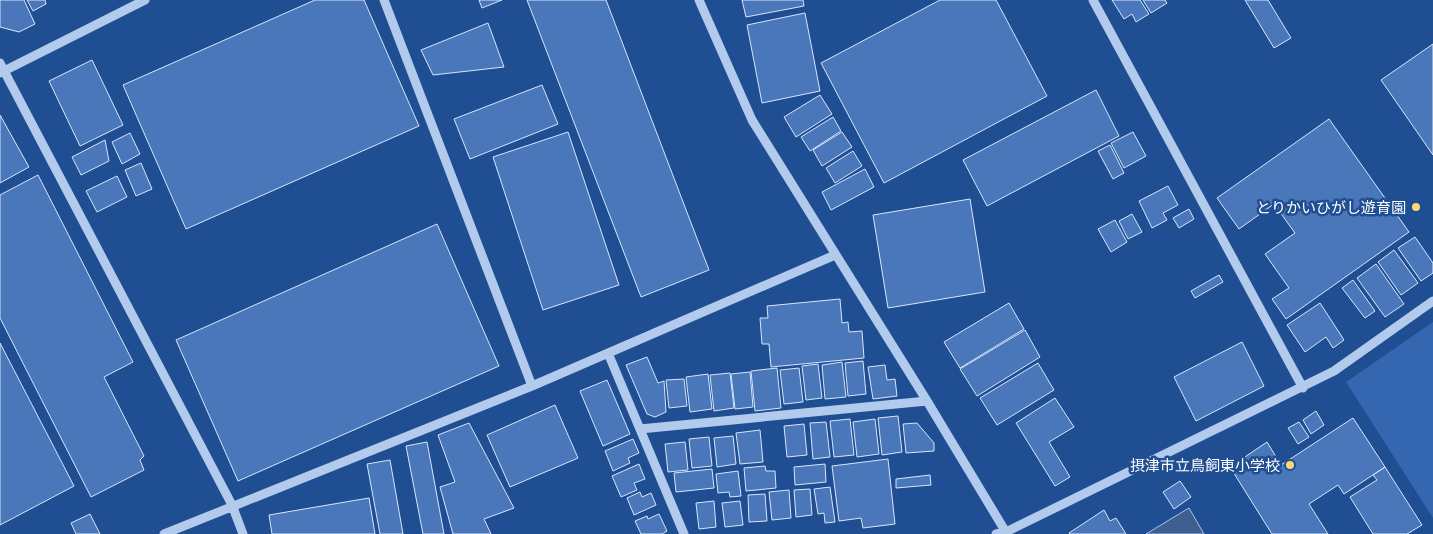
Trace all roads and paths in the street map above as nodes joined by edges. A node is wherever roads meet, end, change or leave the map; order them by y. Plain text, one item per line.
1 (145, 0) edge
2 (384, 0) edge
3 (699, 0) edge
4 (1094, 0) edge
5 (0, 63) edge
6 (2, 73) edge
7 (835, 255) junction
8 (1433, 300) edge
9 (608, 354) junction
10 (532, 386) junction
11 (1303, 388) junction
12 (927, 401) junction
13 (640, 429) junction
14 (232, 505) junction
15 (1006, 533) edge
16 (164, 534) edge
17 (243, 534) edge
18 (684, 534) edge
19 (996, 534) edge

1 - 6 street
2 - 10 street
3 - 7 street
4 - 11 street
5 - 6 street
6 - 14 street
7 - 9 street
7 - 12 street
8 - 11 street
9 - 10 street
9 - 13 street
10 - 14 street
11 - 15 street
12 - 13 street
12 - 15 street
13 - 18 street
14 - 16 street
14 - 17 street
15 - 19 street

